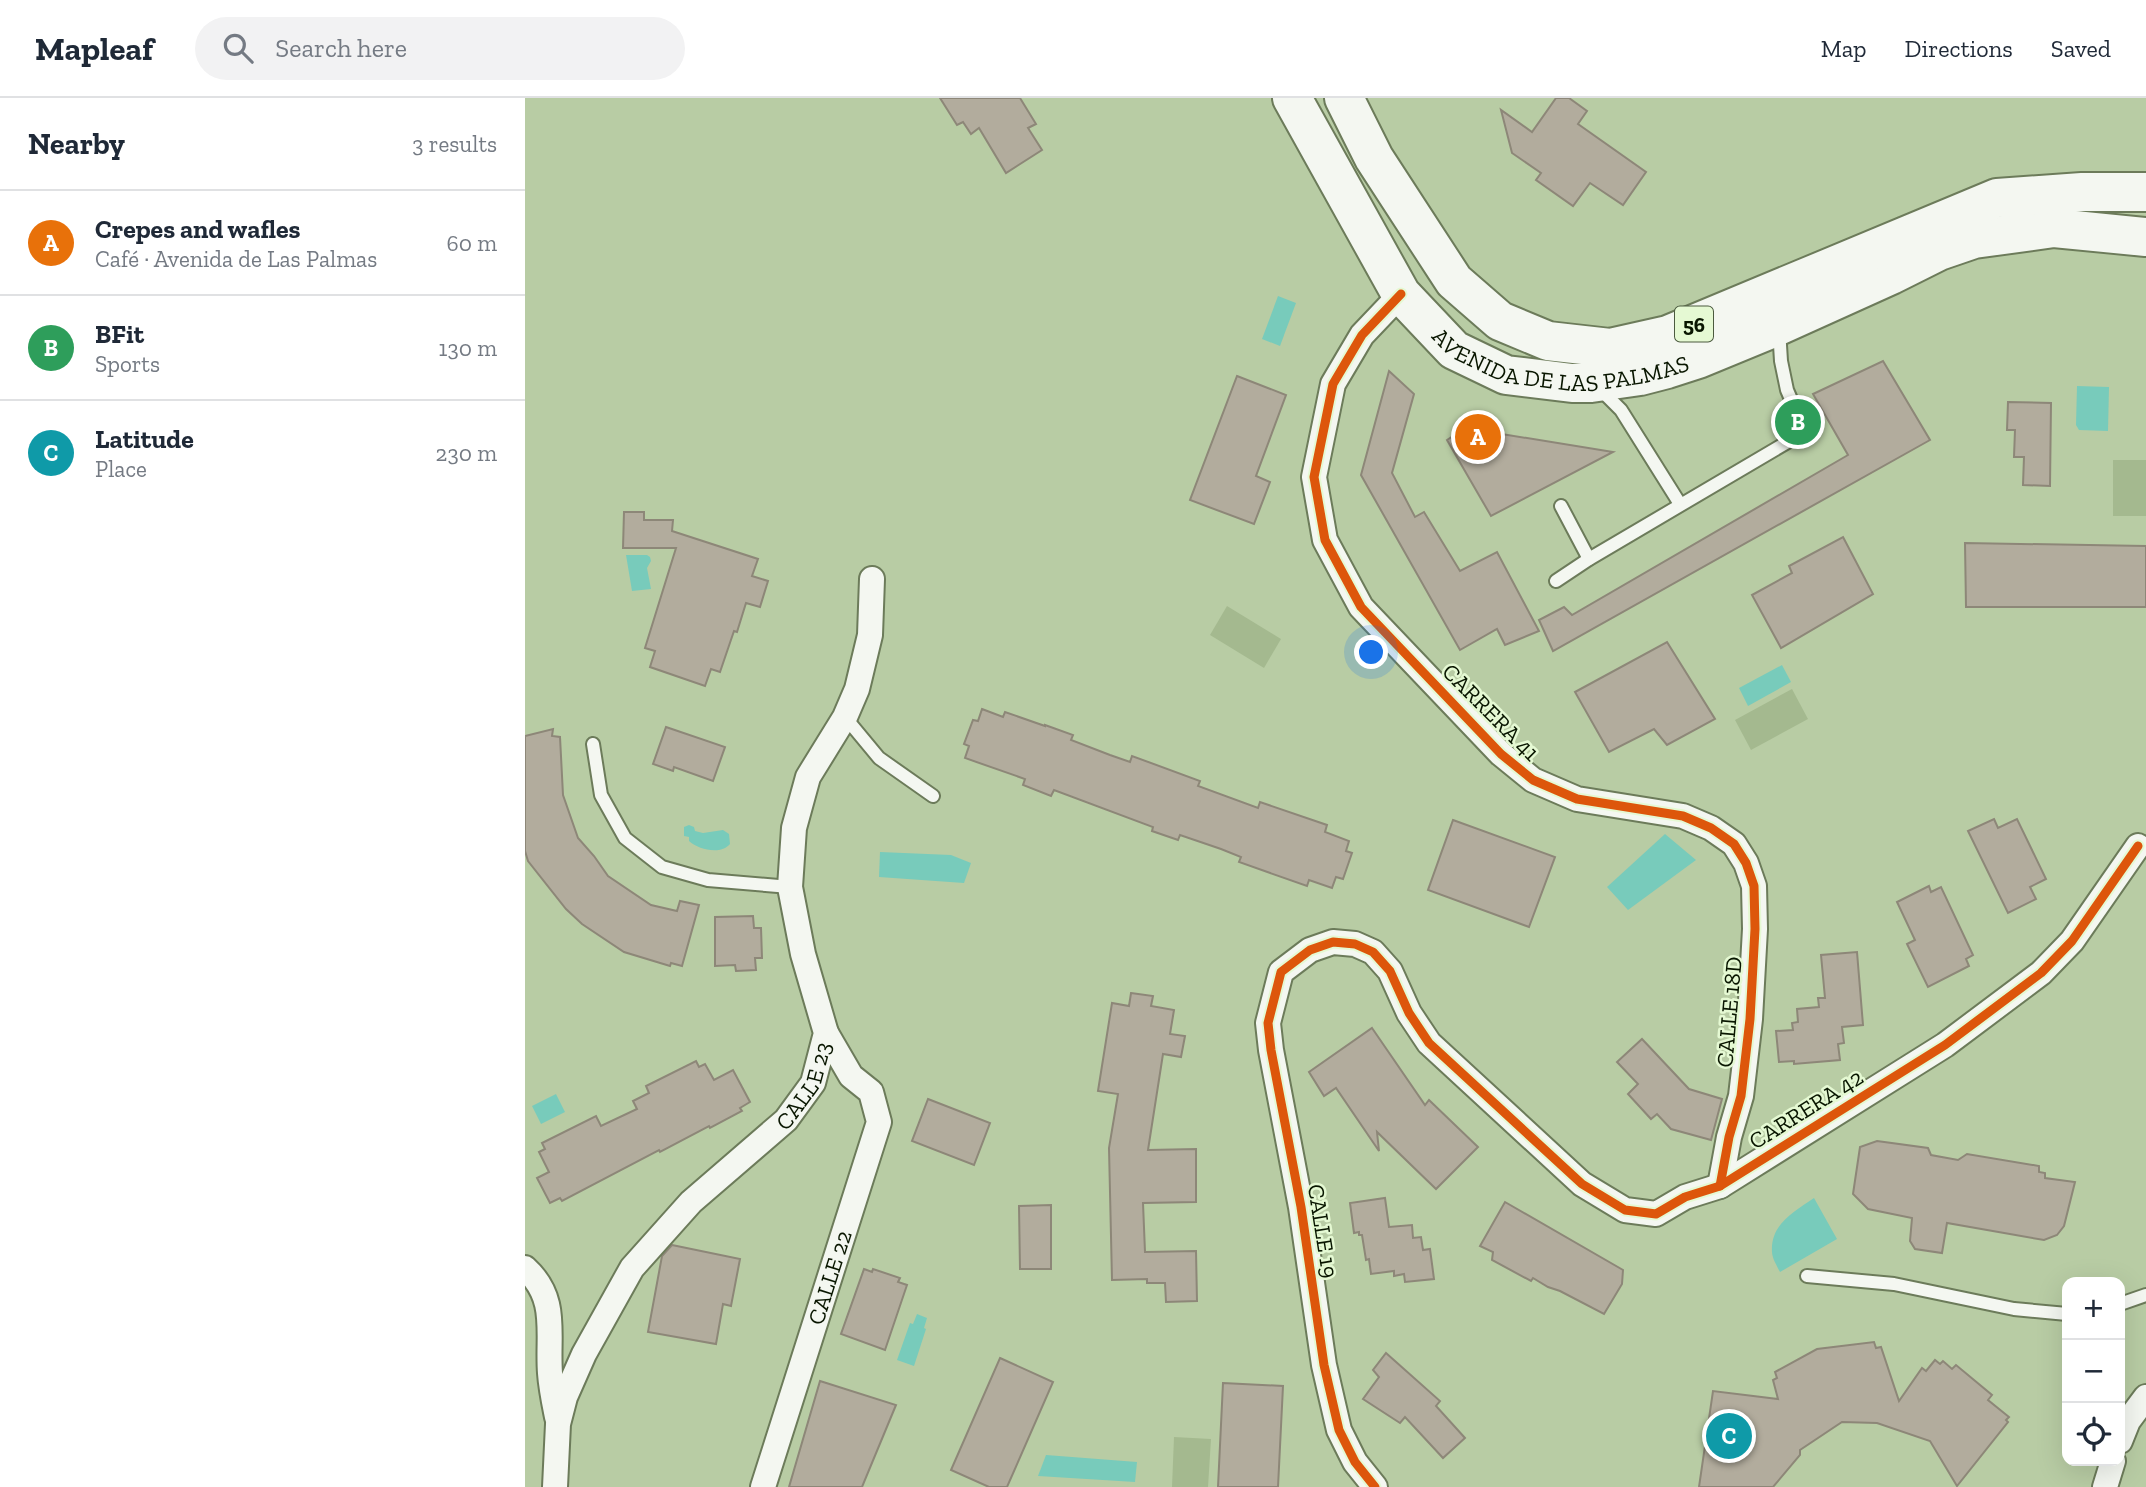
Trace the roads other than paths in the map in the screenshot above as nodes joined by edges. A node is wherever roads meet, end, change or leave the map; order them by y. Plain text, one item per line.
1 (1292, 98) edge
2 (1352, 101) edge
3 (2146, 192) edge
4 (2146, 237) edge
5 (1401, 294) junction
6 (1778, 326) junction
7 (1591, 383) junction
8 (1680, 505) junction
9 (1561, 506) dead end
10 (1590, 559) junction
11 (871, 579) dead end
12 (1556, 581) dead end
13 (845, 717) junction
14 (593, 744) dead end
15 (933, 796) dead end
16 (1734, 844) joint
17 (2138, 846) dead end
18 (790, 887) junction
19 (1281, 972) joint
20 (826, 1033) junction
21 (851, 1076) junction
22 (813, 1083) junction
23 (1720, 1186) junction
24 (525, 1268) edge
25 (1807, 1276) dead end
26 (2146, 1295) edge
27 (2125, 1302) edge
28 (2062, 1314) edge
29 (550, 1328) junction
30 (583, 1354) junction
31 (2146, 1397) edge
32 (558, 1424) junction
33 (2125, 1428) edge
34 (2111, 1466) edge
35 (555, 1487) edge
36 (763, 1487) edge
37 (1375, 1487) edge
38 (2105, 1487) edge

1 - 5 main road, AVENIDA DE LAS PALMAS / 56
2 - 3 main road, AVENIDA DE LAS PALMAS / 56
4 - 6 main road, AVENIDA DE LAS PALMAS / 56
5 - 7 main road, AVENIDA DE LAS PALMAS / 56
5 - 16 street, CARRERA 41
6 - 7 main road, AVENIDA DE LAS PALMAS / 56
6 - 8 lane
7 - 8 lane
8 - 10 lane
9 - 10 lane
10 - 12 lane
11 - 13 street, CALLE 23
13 - 15 lane
13 - 18 street, CALLE 23
14 - 18 lane
16 - 23 street, CALLE 18D
17 - 23 street, CARRERA 42
18 - 20 street, CALLE 23
19 - 23 street, CARRERA 42
19 - 37 street, CALLE 19
20 - 21 street, CALLE 22
20 - 22 street, CALLE 23
21 - 22 street
21 - 36 street, CALLE 22
22 - 30 street, CALLE 23
24 - 29 street
25 - 28 lane
26 - 27 lane
29 - 30 street
29 - 32 street
30 - 32 street, CALLE 23
31 - 33 street
32 - 35 street, CALLE 23
34 - 38 street

